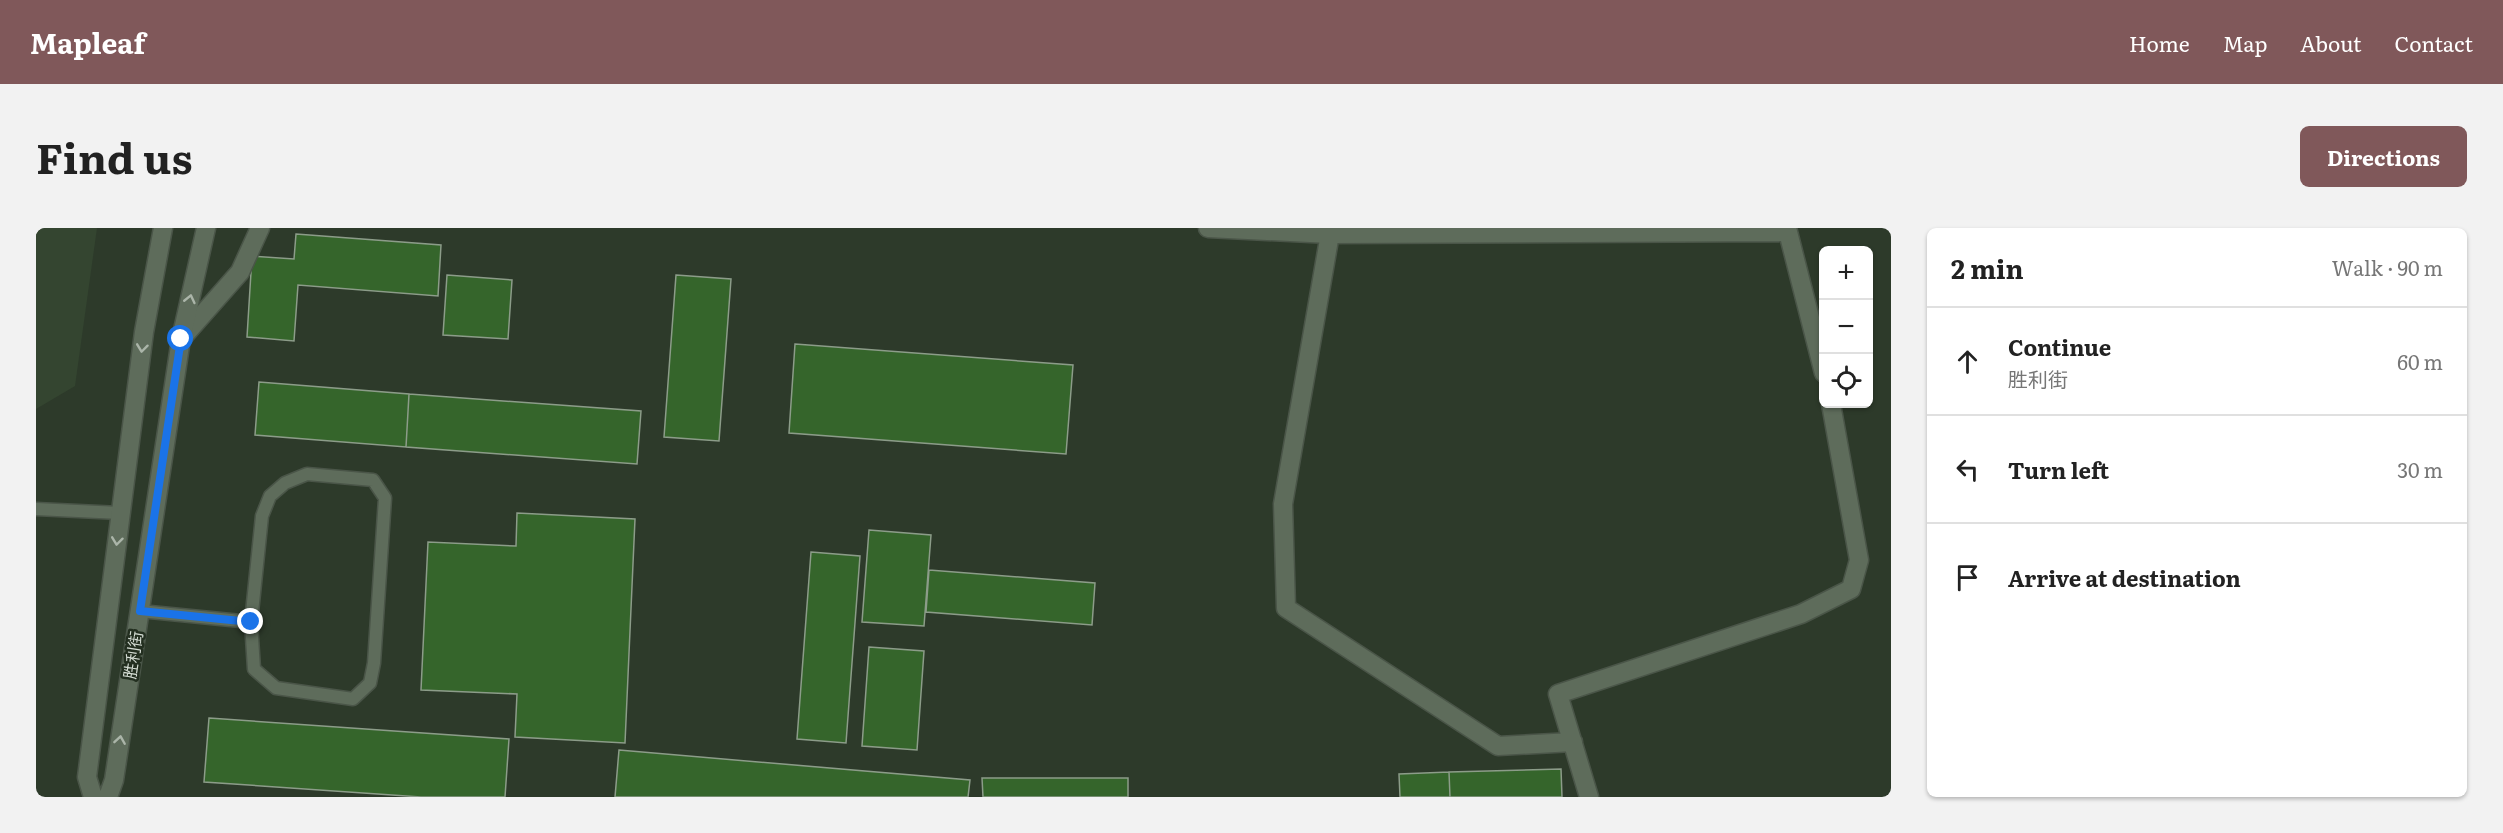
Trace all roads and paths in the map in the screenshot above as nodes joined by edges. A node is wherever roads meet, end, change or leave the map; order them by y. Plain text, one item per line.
1 (163, 228) edge
2 (206, 228) edge
3 (260, 228) edge
4 (1208, 228) edge
5 (1240, 229) edge
6 (1787, 230) edge
7 (1331, 231) edge
8 (181, 339) junction
9 (1819, 354) edge
10 (1832, 408) edge
11 (36, 509) edge
12 (120, 513) junction
13 (140, 611) junction
14 (251, 622) junction
15 (1573, 742) junction
16 (93, 797) edge
17 (108, 797) edge
18 (1589, 797) edge

1 -> 12 street, 胜利街
8 -> 2 street, 胜利街
3 - 8 street
4 - 5 street
5 - 7 street
6 - 7 street
6 - 9 street
7 - 15 street
8 - 13 street, 胜利街
10 - 15 street
11 - 12 lane
12 -> 16 street, 胜利街
13 - 14 lane
17 -> 13 street, 胜利街
14 - 14 lane
15 - 18 street

